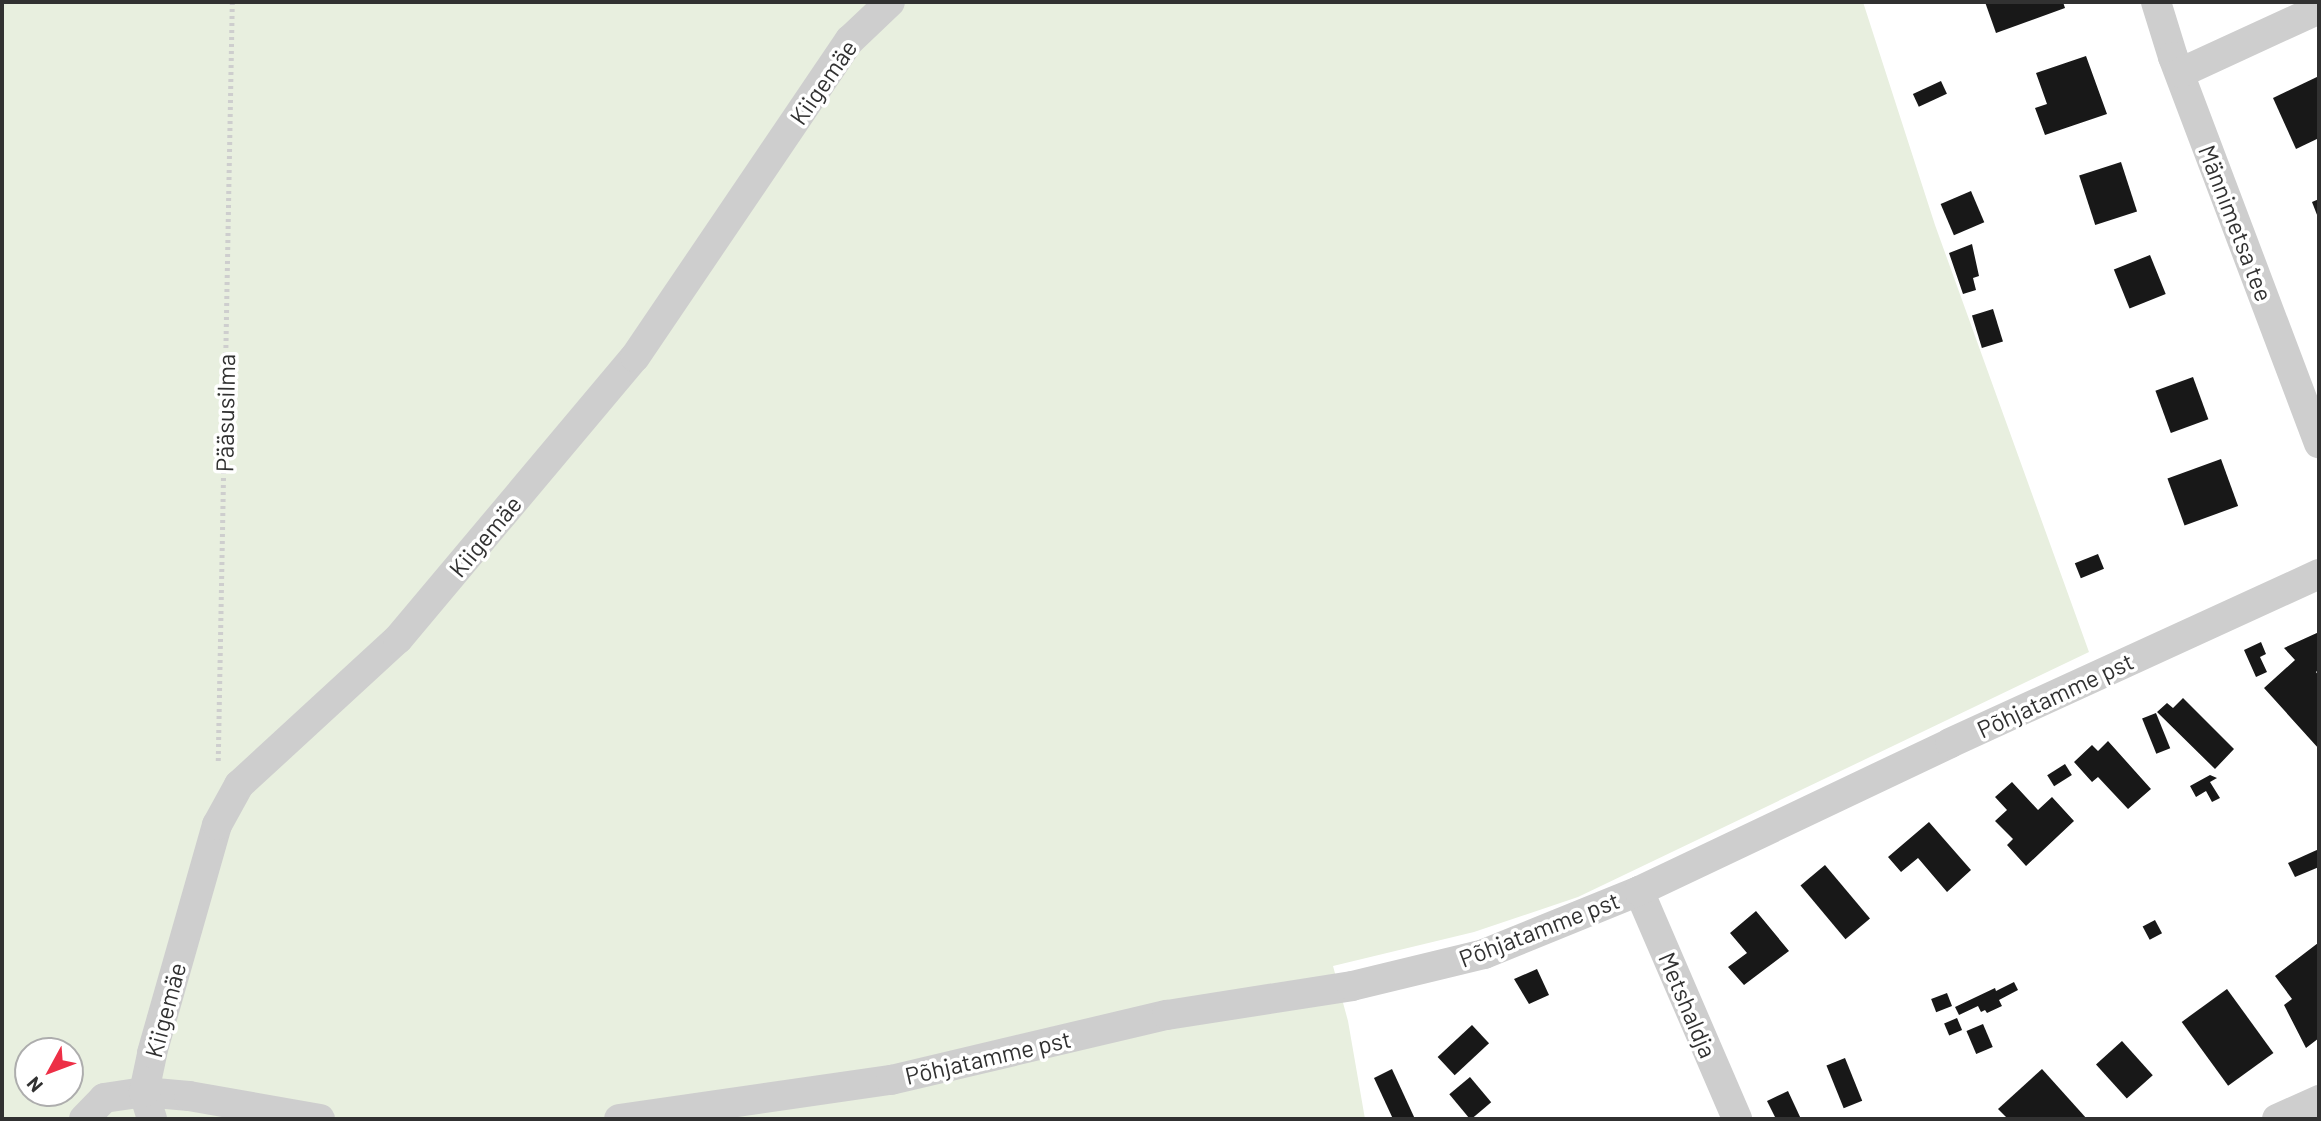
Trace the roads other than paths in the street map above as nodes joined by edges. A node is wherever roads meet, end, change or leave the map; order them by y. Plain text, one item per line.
1 (890, 2) edge
2 (2156, 2) edge
3 (2319, 9) edge
4 (2180, 73) junction
5 (2319, 443) edge
6 (2319, 575) edge
7 (1639, 891) junction
8 (2319, 1100) edge
9 (148, 1106) edge
10 (84, 1119) edge
11 (320, 1119) edge
12 (618, 1119) edge
13 (1737, 1119) edge
14 (2277, 1119) edge

1 - 9 street, Kiigemäe
2 - 4 street, Männimetsa tee
3 - 4 street
4 - 5 street, Männimetsa tee
6 - 7 street, Põhjatamme pst
7 - 12 street, Põhjatamme pst
7 - 13 street, Metshaldja
8 - 14 street
9 - 10 street
9 - 11 street

